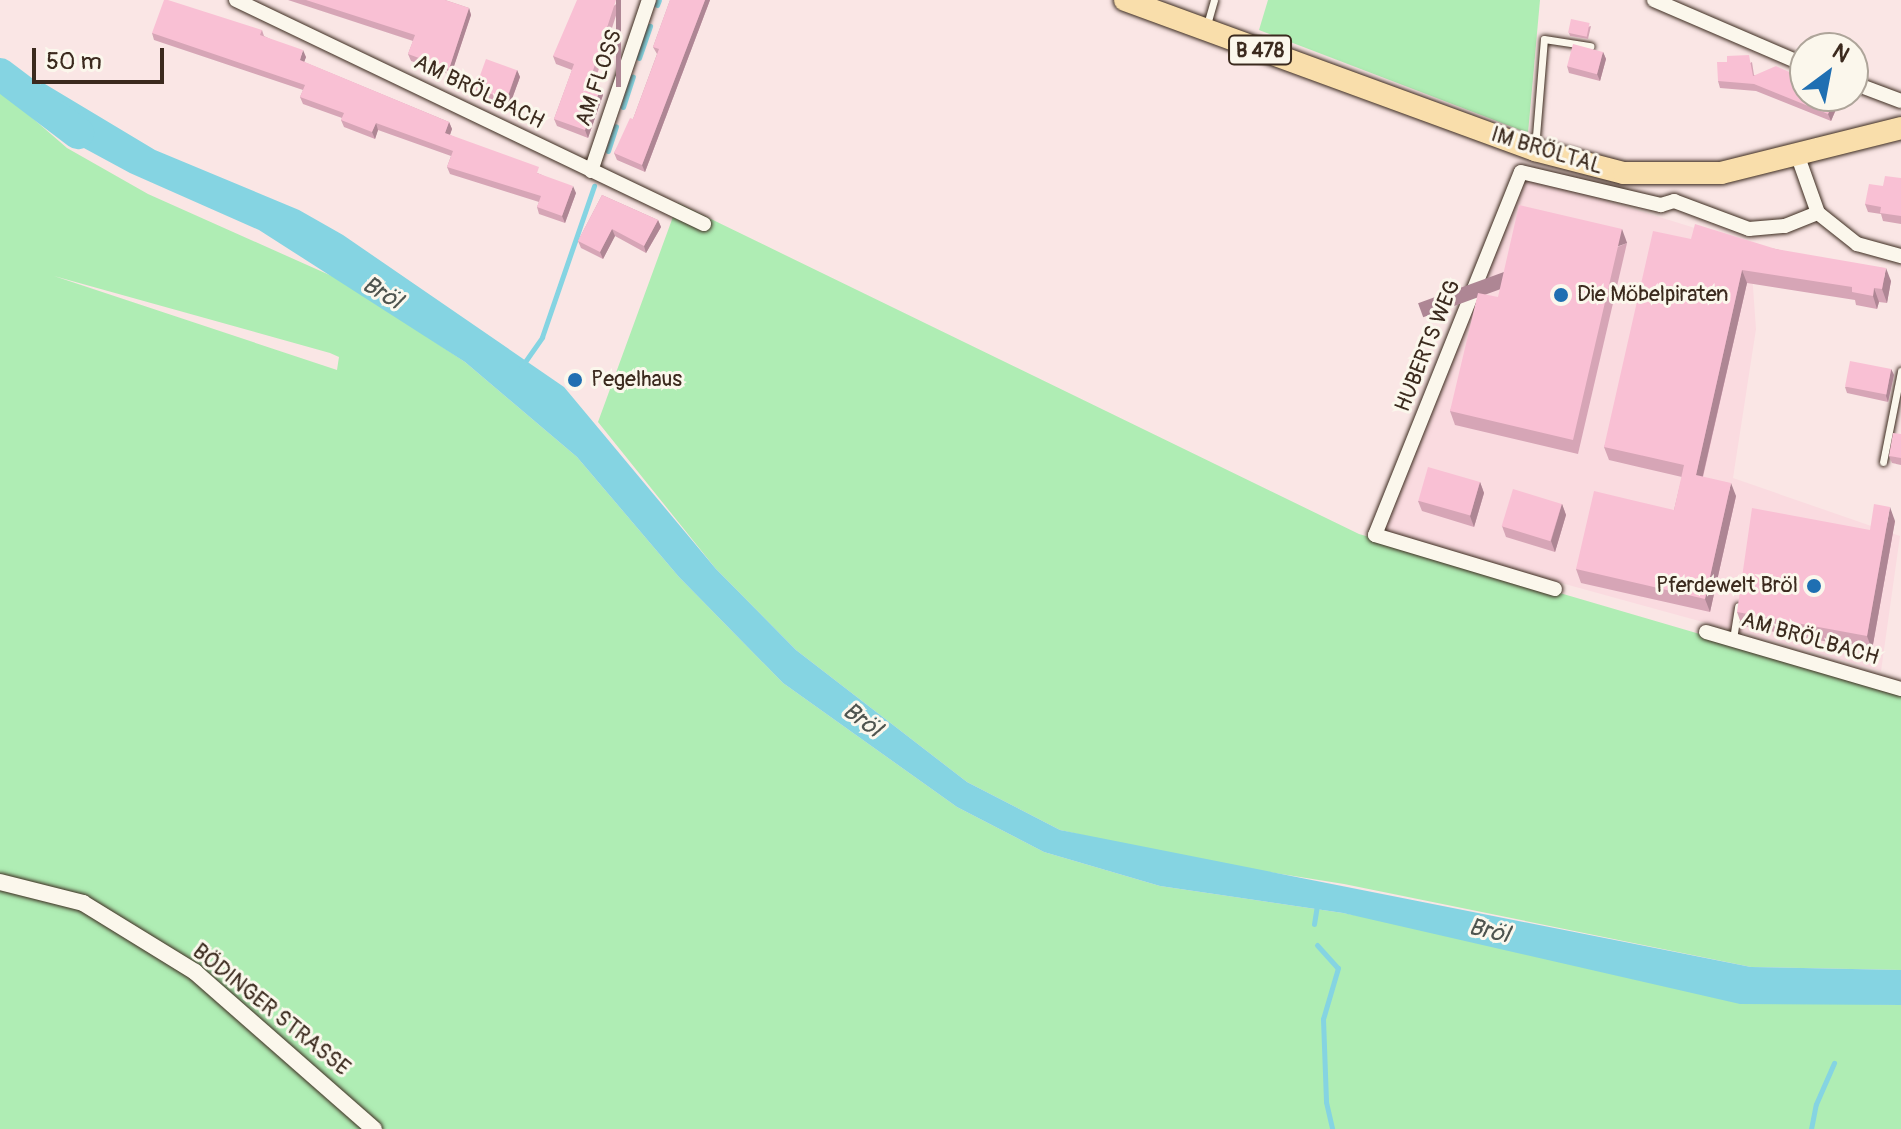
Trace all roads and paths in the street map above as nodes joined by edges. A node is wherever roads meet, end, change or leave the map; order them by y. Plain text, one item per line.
1 (236, 0) edge
2 (649, 0) edge
3 (1125, 0) edge
4 (1214, 0) edge
5 (1654, 0) edge
6 (1205, 30) junction
7 (1590, 46) edge
8 (1789, 58) edge
9 (1869, 89) edge
10 (1901, 101) edge
11 (1901, 128) edge
12 (1535, 150) junction
13 (1797, 154) junction
14 (591, 171) junction
15 (1818, 213) junction
16 (704, 224) dead end
17 (1901, 256) edge
18 (1901, 371) edge
19 (1883, 462) dead end
20 (1555, 589) dead end
21 (1740, 597) edge
22 (1706, 632) dead end
23 (1733, 639) junction
24 (1901, 689) edge
25 (0, 882) edge
26 (374, 1129) edge

1 - 14 street, AM BRÖLBACH
2 - 14 street, AM FLOSS
3 - 6 main road, IM BRÖLTAL / B 478
4 - 6 lane
5 - 8 street
6 - 12 main road, IM BRÖLTAL / B 478
7 - 12 lane
9 - 10 street
11 - 13 main road, IM BRÖLTAL / B 478
12 - 13 main road, IM BRÖLTAL / B 478
13 - 15 street
14 - 16 street, AM BRÖLBACH
15 - 17 street
15 - 20 street, HUBERTS WEG
18 - 19 lane
21 - 23 lane
22 - 23 street, AM BRÖLBACH
23 - 24 street, AM BRÖLBACH
25 - 26 street, BÖDINGER STRASSE

